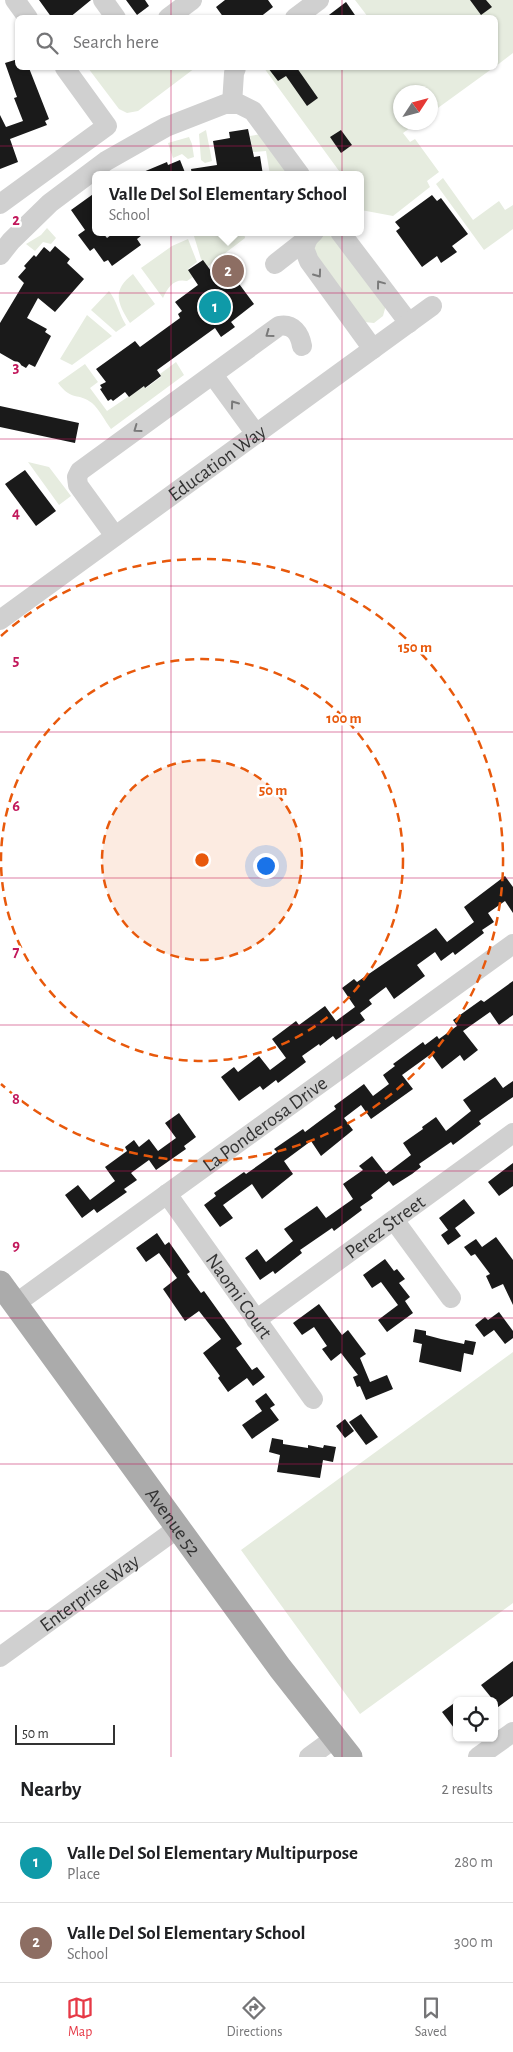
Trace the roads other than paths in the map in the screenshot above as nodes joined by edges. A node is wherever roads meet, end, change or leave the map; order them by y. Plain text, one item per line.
1 (15, 0) edge
2 (103, 0) edge
3 (192, 0) edge
4 (319, 0) edge
5 (26, 15) edge
6 (114, 15) edge
7 (172, 15) edge
8 (299, 15) edge
9 (66, 70) edge
10 (235, 70) edge
11 (232, 104) junction
12 (93, 171) edge
13 (297, 171) edge
14 (92, 172) edge
15 (0, 204) edge
16 (310, 236) edge
17 (310, 236) edge
18 (344, 236) edge
19 (0, 255) edge
20 (275, 264) dead end
21 (432, 306) dead end
22 (409, 323) junction
23 (302, 346) dead end
24 (373, 349) junction
25 (213, 374) junction
26 (256, 434) junction
27 (115, 536) junction
28 (0, 620) edge
29 (513, 944) edge
30 (513, 1133) edge
31 (167, 1194) junction
32 (394, 1220) junction
33 (0, 1283) edge
34 (451, 1298) dead end
35 (16, 1304) junction
36 (256, 1320) junction
37 (312, 1399) dead end
38 (178, 1528) junction
39 (0, 1657) edge
40 (513, 1732) edge
41 (343, 1748) edge
42 (309, 1757) edge
43 (478, 1757) edge

1 - 5 street
2 - 6 street
3 - 7 street
4 - 8 street
9 - 15 street
10 - 11 street
11 - 12 street
11 - 13 street
14 - 19 street
16 - 20 street
17 -> 24 street
22 -> 18 street
21 - 22 street, Education Way
22 - 24 street, Education Way
23 -> 25 street
24 - 26 street, Education Way
26 -> 25 street
25 -> 27 street
26 - 27 street, Education Way
27 - 28 street, Education Way
29 - 31 street, La Ponderosa Drive
30 - 32 street, Perez Street
31 - 35 street, La Ponderosa Drive
31 - 36 street, Naomi Court
32 - 34 street
32 - 36 street, Perez Street
33 - 35 main road, Avenue 52
35 - 38 main road, Avenue 52
36 - 37 street, Naomi Court
38 - 39 street, Enterprise Way
38 - 41 main road, Avenue 52
40 - 43 street
41 - 42 street

